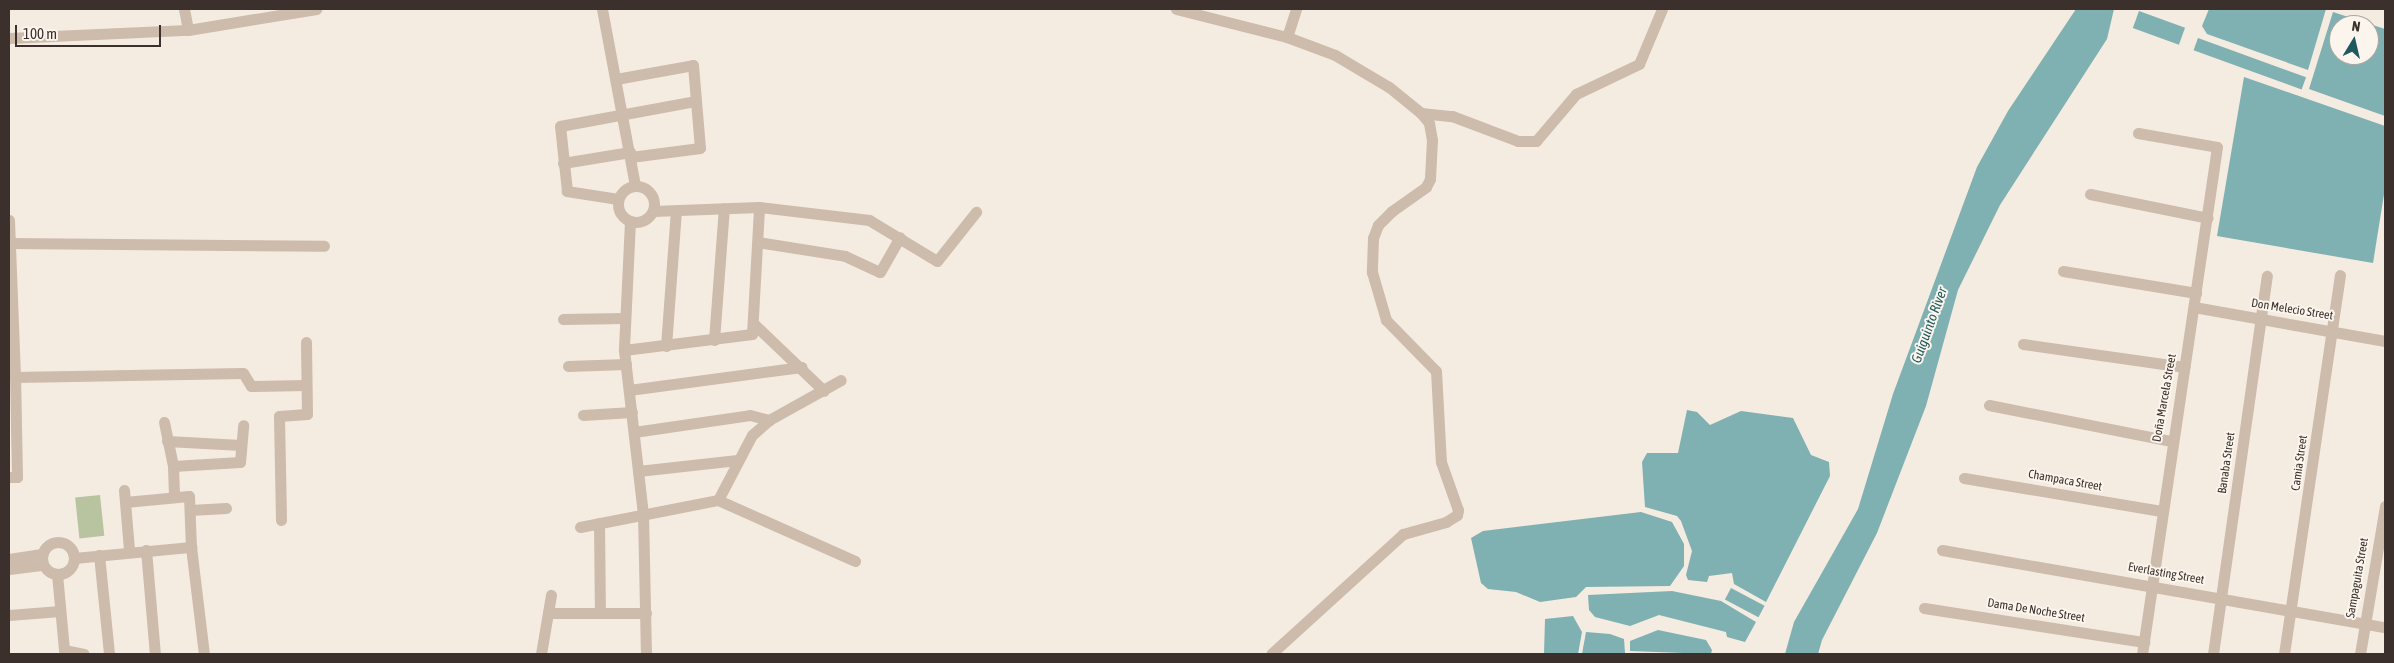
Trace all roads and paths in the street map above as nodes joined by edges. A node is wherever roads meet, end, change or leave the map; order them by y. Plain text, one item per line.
1 (184, 9) edge
2 (316, 9) edge
3 (602, 9) edge
4 (1176, 9) edge
5 (1296, 9) edge
6 (1662, 9) edge
7 (188, 30) junction
8 (1287, 37) junction
9 (9, 38) edge
10 (616, 78) junction
11 (695, 101) junction
12 (1421, 113) junction
13 (623, 115) junction
14 (2138, 134) dead end
15 (630, 154) junction
16 (562, 163) junction
17 (635, 185) junction
18 (2090, 194) dead end
19 (618, 199) junction
20 (759, 207) junction
21 (724, 208) junction
22 (676, 210) junction
23 (654, 211) junction
24 (976, 212) dead end
25 (2208, 218) junction
26 (9, 220) edge
27 (630, 221) junction
28 (900, 238) junction
29 (758, 242) junction
30 (9, 243) edge
31 (324, 246) dead end
32 (2063, 271) dead end
33 (2340, 275) dead end
34 (2267, 276) dead end
35 (2196, 294) junction
36 (2194, 307) junction
37 (624, 318) junction
38 (563, 319) dead end
39 (2260, 320) junction
40 (753, 323) junction
41 (2333, 330) junction
42 (714, 340) junction
43 (2385, 341) edge
44 (306, 342) dead end
45 (2023, 344) dead end
46 (666, 346) junction
47 (624, 350) junction
48 (626, 364) junction
49 (568, 366) dead end
50 (801, 367) junction
51 (2184, 368) junction
52 (15, 377) junction
53 (841, 380) dead end
54 (306, 385) junction
55 (629, 390) junction
56 (824, 391) junction
57 (1989, 405) dead end
58 (632, 412) junction
59 (584, 415) dead end
60 (769, 420) junction
61 (164, 422) dead end
62 (243, 424) dead end
63 (634, 432) junction
64 (2171, 440) junction
65 (167, 441) junction
66 (241, 445) junction
67 (737, 460) junction
68 (173, 466) junction
69 (638, 471) junction
70 (9, 478) edge
71 (1964, 478) dead end
72 (174, 496) junction
73 (718, 500) junction
74 (2385, 506) edge
75 (226, 508) dead end
76 (190, 510) junction
77 (2162, 511) junction
78 (643, 513) junction
79 (281, 520) dead end
80 (600, 523) junction
81 (580, 527) dead end
82 (191, 547) junction
83 (129, 550) junction
84 (146, 550) junction
85 (1942, 550) dead end
86 (99, 554) junction
87 (9, 558) edge
88 (74, 558) junction
89 (43, 560) junction
90 (855, 561) dead end
91 (9, 570) edge
92 (57, 574) junction
93 (2150, 584) junction
94 (551, 596) dead end
95 (2222, 598) junction
96 (1924, 608) dead end
97 (60, 611) junction
98 (2292, 612) junction
99 (600, 613) junction
100 (646, 613) junction
101 (548, 614) junction
102 (9, 615) edge
103 (2364, 624) junction
104 (2385, 627) edge
105 (2144, 642) junction
106 (84, 654) edge
107 (109, 654) edge
108 (155, 654) edge
109 (204, 654) edge
110 (541, 654) edge
111 (646, 654) edge
112 (1271, 654) edge
113 (2142, 654) edge
114 (2213, 654) edge
115 (2284, 654) edge
116 (2360, 654) edge

1 - 7 street
2 - 7 street
3 - 10 street
4 - 8 street
5 - 8 street
6 - 12 street
7 - 9 street
8 - 12 street
10 - 11 street
10 - 13 street
11 - 13 street
11 - 15 street
12 - 112 street
13 - 15 street
13 - 16 street
14 - 25 street, Doña Marcela Street
15 - 16 street
15 - 17 street
16 - 19 street
17 - 19 street
17 - 23 street
18 - 25 street
19 - 27 street
20 - 21 street
20 - 28 street
20 - 29 street
21 - 22 street
21 - 42 street
22 - 23 street
22 - 46 street
23 - 27 street
24 - 28 street
25 - 35 street, Doña Marcela Street
26 - 30 street
27 - 37 street
28 - 29 street
29 - 40 street
30 - 31 street
30 - 52 street
32 - 35 street
33 - 41 street, Camia Street
34 - 39 street, Banaba Street
35 - 36 street, Doña Marcela Street
36 - 39 street, Don Melecio Street
36 - 51 street, Doña Marcela Street
37 - 38 street
37 - 47 street
39 - 41 street, Don Melecio Street
39 - 95 street, Banaba Street
40 - 42 street
40 - 50 street
41 - 43 street, Don Melecio Street
41 - 98 street, Camia Street
42 - 46 street
44 - 54 street
45 - 51 street
46 - 47 street
47 - 48 street
48 - 49 street
48 - 55 street
50 - 55 street
50 - 56 street
51 - 64 street, Doña Marcela Street
52 - 54 street
52 - 70 street
53 - 56 street
54 - 79 street
55 - 58 street
56 - 60 street
57 - 64 street
58 - 59 street
58 - 63 street
60 - 63 street
60 - 67 street
61 - 65 street
62 - 66 street
63 - 69 street
64 - 77 street, Doña Marcela Street
65 - 66 street
65 - 68 street
66 - 68 street
67 - 69 street
67 - 73 street
68 - 72 street
69 - 78 street
71 - 77 street, Champaca Street
72 - 76 street
72 - 83 street
73 - 78 street
73 - 90 street
74 - 103 street, Sampaguita Street
75 - 76 street
76 - 82 street
77 - 93 street, Doña Marcela Street
78 - 80 street
78 - 100 street
80 - 81 street
80 - 99 street
82 - 84 street
82 - 109 street
83 - 84 street
83 - 86 street
84 - 108 street
85 - 93 street, Everlasting Street
86 - 88 street
86 - 107 street
87 - 89 street
88 - 89 street
88 - 92 street
89 - 91 street
89 - 92 street
92 - 97 street
93 - 95 street, Everlasting Street
93 - 105 street, Doña Marcela Street
94 - 101 street
95 - 98 street, Everlasting Street
95 - 114 street, Banaba Street
96 - 105 street, Dama De Noche Street
97 - 102 street
97 - 106 street
98 - 103 street, Everlasting Street
98 - 115 street, Camia Street
99 - 100 street
99 - 101 street
100 - 111 street
101 - 110 street
103 - 104 street, Everlasting Street
103 - 116 street, Sampaguita Street
105 - 113 street, Doña Marcela Street

